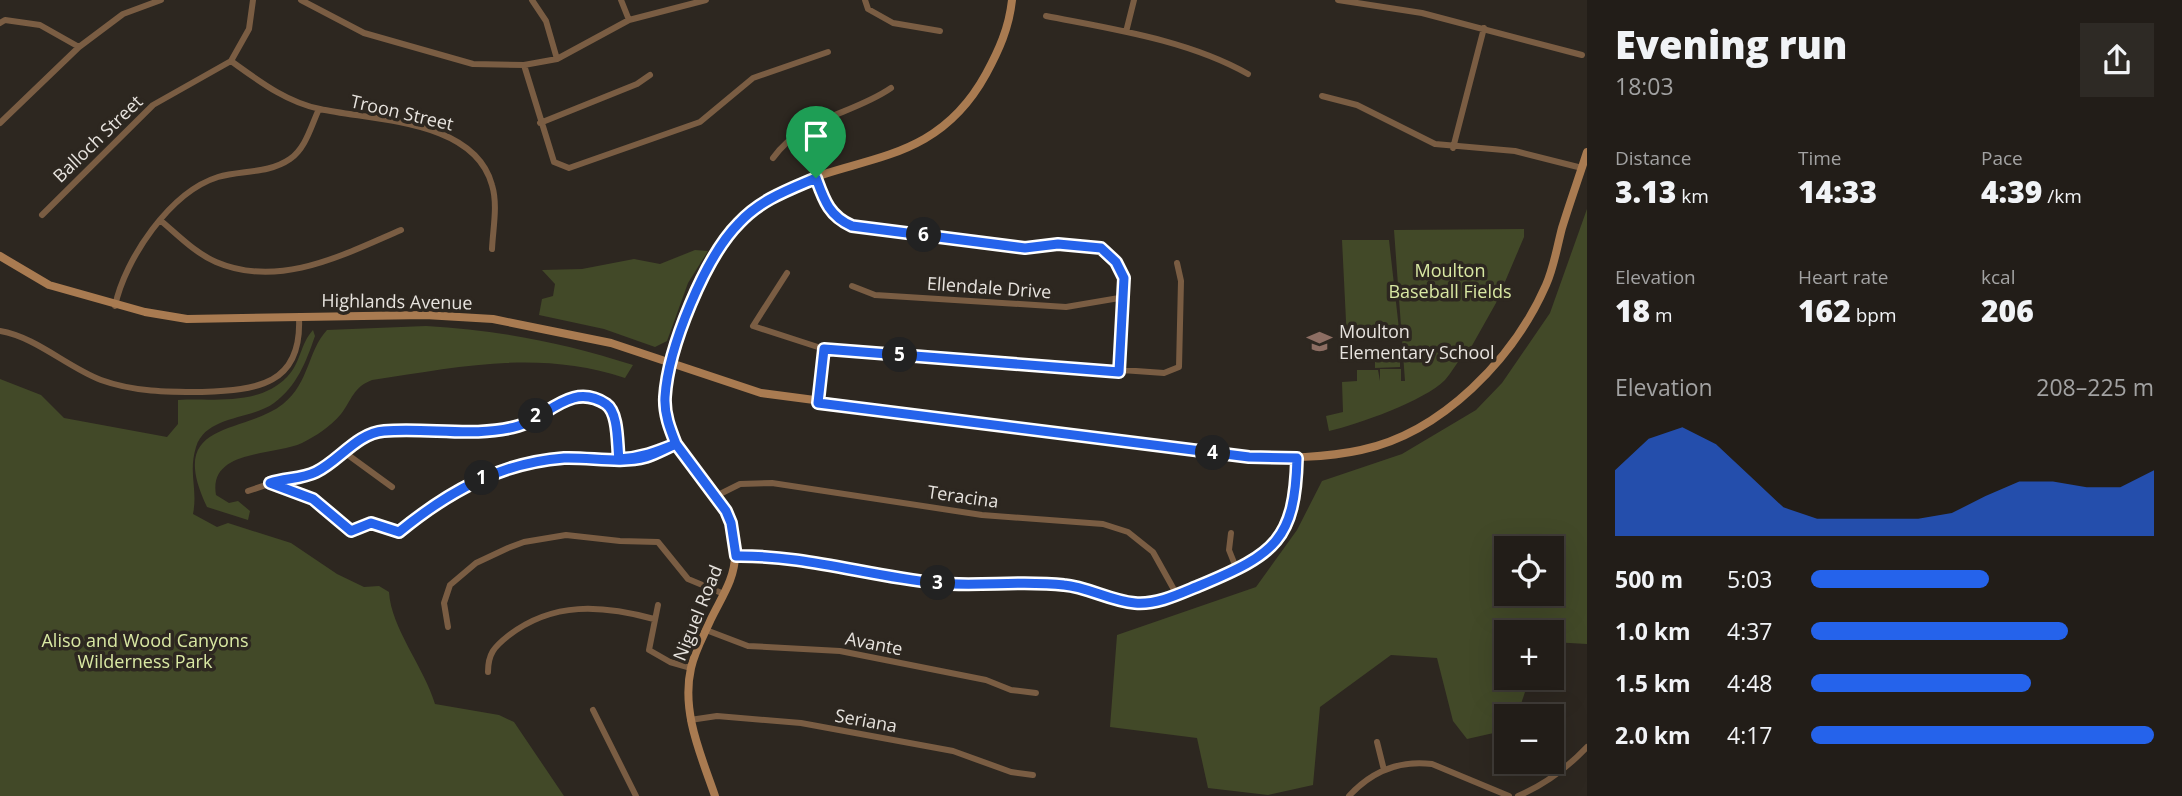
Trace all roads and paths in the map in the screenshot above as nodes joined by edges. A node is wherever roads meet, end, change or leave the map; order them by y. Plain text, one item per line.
1 (161, 0) edge
2 (253, 0) edge
3 (301, 0) edge
4 (532, 0) edge
5 (621, 0) edge
6 (866, 0) edge
7 (1012, 0) edge
8 (1134, 0) edge
9 (1338, 0) edge
10 (702, 1) edge
11 (1046, 16) dead end
12 (629, 20) junction
13 (0, 23) edge
14 (1484, 28) junction
15 (940, 31) dead end
16 (1126, 32) junction
17 (79, 47) junction
18 (828, 52) dead end
19 (1582, 55) dead end
20 (557, 59) junction
21 (231, 61) junction
22 (524, 65) junction
23 (1248, 74) dead end
24 (650, 75) dead end
25 (891, 88) dead end
26 (1321, 96) dead end
27 (319, 109) junction
28 (0, 122) edge
29 (540, 123) junction
30 (802, 128) junction
31 (1453, 148) junction
32 (1587, 152) edge
33 (773, 158) dead end
34 (1582, 168) junction
35 (816, 178) junction
36 (42, 215) dead end
37 (160, 220) junction
38 (401, 230) dead end
39 (492, 249) dead end
40 (0, 256) edge
41 (1177, 263) dead end
42 (786, 273) dead end
43 (852, 286) dead end
44 (1125, 297) junction
45 (115, 306) junction
46 (299, 318) junction
47 (0, 331) edge
48 (824, 349) junction
49 (673, 364) junction
50 (1119, 372) junction
51 (818, 403) junction
52 (676, 444) junction
53 (344, 452) junction
54 (1297, 458) junction
55 (619, 459) junction
56 (270, 483) junction
57 (392, 487) dead end
58 (248, 491) dead end
59 (716, 496) junction
60 (1231, 533) dead end
61 (736, 556) junction
62 (1237, 570) junction
63 (723, 594) junction
64 (1177, 594) junction
65 (658, 605) dead end
66 (654, 619) junction
67 (448, 627) dead end
68 (706, 630) junction
69 (691, 668) junction
70 (488, 671) dead end
71 (1036, 693) dead end
72 (593, 710) dead end
73 (690, 720) junction
74 (1377, 742) dead end
75 (1587, 747) edge
76 (1384, 770) junction
77 (1033, 775) dead end
78 (636, 796) edge
79 (715, 796) edge
80 (1349, 796) edge
81 (1509, 796) edge
82 (1518, 796) edge

1 - 17 street
2 - 21 street
3 - 22 street
4 - 20 street
5 - 12 street
6 - 15 street
7 - 35 main road, Niguel Road
8 - 16 street
9 - 14 street
10 - 12 street
11 - 16 street
12 - 20 street
13 - 17 street
14 - 19 street
14 - 31 street
16 - 23 street
17 - 28 street
18 - 29 street
20 - 22 street
21 - 27 street, Troon Street
21 - 36 street, Balloch Street
22 - 29 street
24 - 29 street
25 - 30 street
26 - 31 street
27 - 37 street
27 - 39 street, Troon Street
30 - 33 street
30 - 35 street
31 - 34 street
32 - 34 main road, Highlands Avenue
34 - 54 main road, Highlands Avenue
35 - 44 street
35 - 49 main road, Niguel Road
37 - 38 street
37 - 45 street
40 - 45 main road, Highlands Avenue
41 - 50 street
42 - 48 street
43 - 44 street, Ellendale Drive
44 - 50 street
45 - 46 main road, Highlands Avenue
46 - 47 street
46 - 49 main road, Highlands Avenue
48 - 50 street
48 - 51 street
49 - 51 main road, Highlands Avenue
49 - 52 main road, Niguel Road
51 - 54 main road, Highlands Avenue
52 - 55 street
52 - 59 main road, Niguel Road
53 - 55 street
53 - 56 street
53 - 57 street
54 - 62 street
55 - 56 street
56 - 58 street
59 - 61 main road, Niguel Road
59 - 64 street, Teracina
60 - 62 street
61 - 63 main road, Niguel Road
61 - 64 street
62 - 64 street
63 - 67 street
63 - 68 main road, Niguel Road
65 - 66 street
66 - 69 street
66 - 70 street
68 - 69 main road, Niguel Road
68 - 71 street, Avante
69 - 73 main road, Niguel Road
72 - 78 street
73 - 77 street, Seriana
73 - 79 main road, Niguel Road
74 - 76 street
75 - 82 street
76 - 80 street
76 - 81 street

